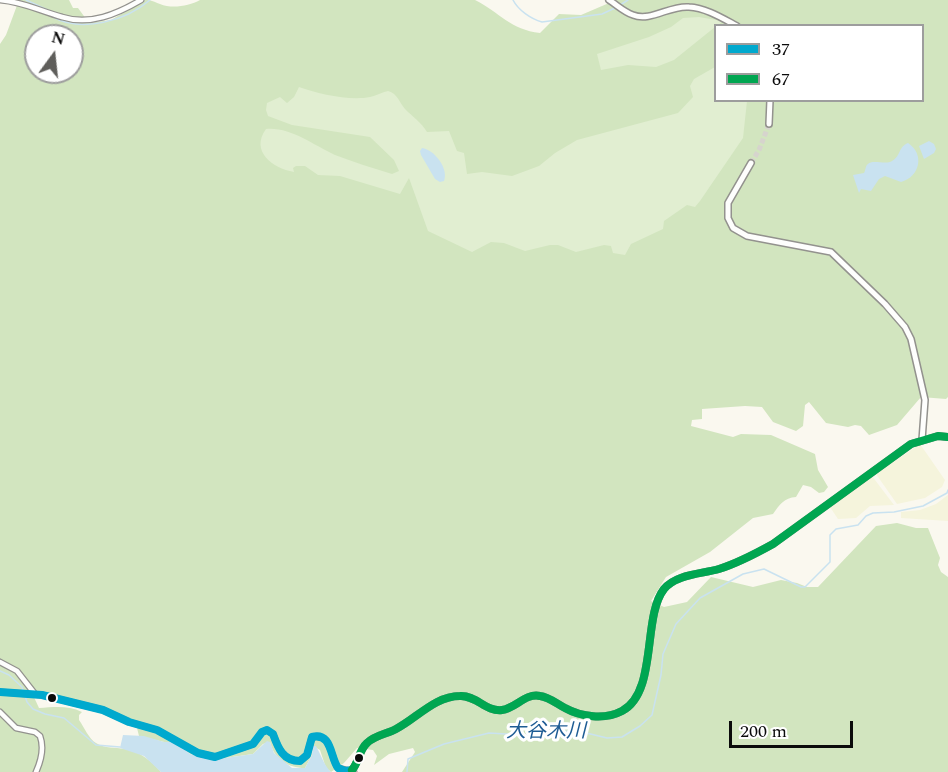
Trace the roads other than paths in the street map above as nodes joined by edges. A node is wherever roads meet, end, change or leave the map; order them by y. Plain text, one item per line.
1 (0, 0) edge
2 (141, 0) edge
3 (609, 0) edge
4 (733, 24) edge
5 (770, 102) edge
6 (769, 124) tunnel mouth
7 (751, 163) tunnel mouth
8 (948, 437) edge
9 (922, 440) junction
10 (0, 662) edge
11 (0, 692) edge
12 (35, 694) junction
13 (0, 712) edge
14 (353, 771) edge
15 (36, 772) edge

1 - 2 street
3 - 4 street
5 - 6 street
7 - 9 street
8 - 9 main road
9 - 14 main road
10 - 12 street
11 - 12 street
12 - 14 street
13 - 15 street

